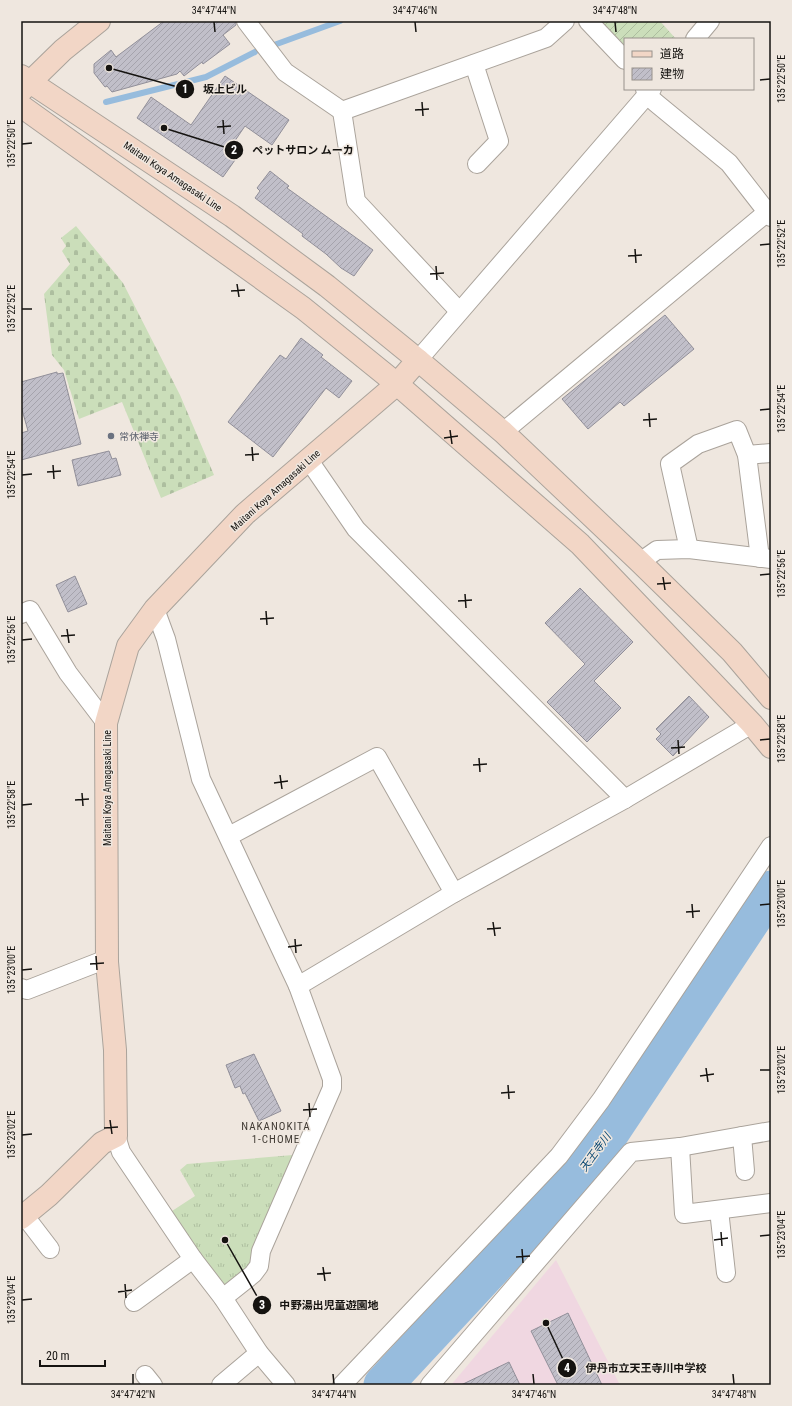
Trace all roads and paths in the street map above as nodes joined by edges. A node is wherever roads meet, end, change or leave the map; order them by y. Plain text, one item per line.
1 (100, 21) edge
2 (246, 21) edge
3 (565, 21) edge
4 (588, 21) edge
5 (710, 21) edge
6 (696, 38) edge
7 (624, 59) edge
8 (474, 64) junction
9 (24, 83) edge
10 (648, 91) edge
11 (21, 106) edge
12 (342, 111) junction
13 (477, 164) dead end
14 (770, 213) edge
15 (459, 311) junction
16 (418, 360) junction
17 (397, 384) junction
18 (503, 432) junction
19 (771, 453) edge
20 (747, 455) junction
21 (308, 459) junction
22 (690, 549) junction
23 (766, 559) edge
24 (640, 562) junction
25 (155, 609) junction
26 (21, 614) edge
27 (771, 698) edge
28 (106, 723) junction
29 (752, 724) junction
30 (771, 747) edge
31 (625, 799) junction
32 (229, 836) junction
33 (771, 846) edge
34 (454, 893) junction
35 (107, 962) junction
36 (298, 986) junction
37 (21, 988) edge
38 (771, 1131) edge
39 (116, 1136) junction
40 (742, 1136) junction
41 (680, 1147) junction
42 (745, 1171) dead end
43 (771, 1203) edge
44 (719, 1210) junction
45 (22, 1216) edge
46 (50, 1249) dead end
47 (193, 1259) junction
48 (726, 1273) dead end
49 (222, 1298) junction
50 (134, 1302) dead end
51 (259, 1353) junction
52 (221, 1385) edge
53 (286, 1385) edge
54 (342, 1385) edge
55 (430, 1385) edge

1 - 9 main road, Maitani Koya Amagasaki Line
2 - 12 street
3 - 8 street
4 - 7 street
5 - 6 street
8 - 12 street
8 - 13 street
9 - 16 main road, Maitani Koya Amagasaki Line
10 - 14 street
10 - 15 street
11 - 17 main road
12 - 15 street
14 - 18 street
15 - 16 street
16 - 17 main road, Maitani Koya Amagasaki Line
16 - 18 main road
17 - 21 main road, Maitani Koya Amagasaki Line
17 - 29 main road
18 - 24 main road
19 - 20 street
20 - 22 street
20 - 23 street
21 - 25 main road, Maitani Koya Amagasaki Line
21 - 31 street
22 - 23 street
22 - 24 street
24 - 27 main road
25 - 28 main road, Maitani Koya Amagasaki Line
25 - 32 street
26 - 28 street
28 - 35 main road, Maitani Koya Amagasaki Line
29 - 30 main road
29 - 31 street
31 - 34 street
32 - 34 street
32 - 36 street
33 - 54 street
34 - 36 street
35 - 37 street
35 - 39 main road, Maitani Koya Amagasaki Line
36 - 49 street
38 - 40 street
39 - 45 main road
39 - 47 street
40 - 41 street
40 - 42 street
41 - 44 street
41 - 55 street
43 - 44 street
44 - 48 street
45 - 46 street
47 - 49 street
47 - 50 street
49 - 51 street
51 - 52 street
51 - 53 street

